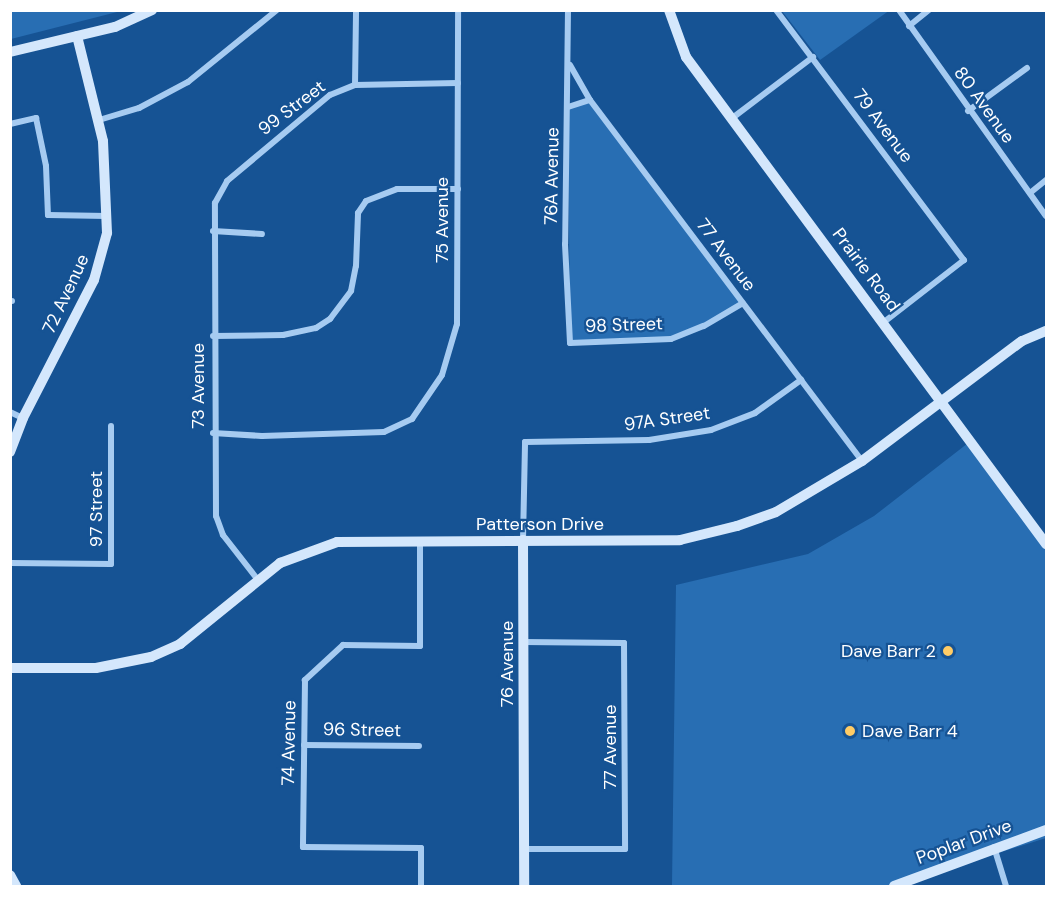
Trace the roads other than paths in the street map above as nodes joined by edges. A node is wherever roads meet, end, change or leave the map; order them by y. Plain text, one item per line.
1 (152, 10) edge
2 (277, 10) edge
3 (357, 10) edge
4 (458, 10) edge
5 (568, 10) edge
6 (669, 10) edge
7 (776, 10) edge
8 (899, 10) edge
9 (929, 10) edge
10 (909, 26) junction
11 (77, 36) junction
12 (10, 52) edge
13 (813, 57) junction
14 (569, 64) junction
15 (1027, 68) dead end
16 (458, 83) junction
17 (355, 85) junction
18 (590, 100) junction
19 (568, 107) junction
20 (968, 111) junction
21 (731, 119) junction
22 (99, 120) junction
23 (10, 124) edge
24 (1047, 180) edge
25 (227, 181) joint
26 (458, 189) junction
27 (1030, 193) junction
28 (108, 216) junction
29 (1047, 216) edge
30 (213, 231) junction
31 (262, 234) dead end
32 (743, 303) junction
33 (884, 322) junction
34 (1047, 331) edge
35 (213, 336) junction
36 (570, 343) joint
37 (801, 380) junction
38 (943, 400) junction
39 (10, 412) edge
40 (23, 418) junction
41 (111, 426) dead end
42 (213, 433) junction
43 (525, 442) joint
44 (10, 452) edge
45 (862, 461) junction
46 (524, 540) junction
47 (420, 541) junction
48 (1047, 544) edge
49 (10, 563) edge
50 (258, 580) junction
51 (523, 642) junction
52 (10, 668) edge
53 (304, 745) junction
54 (419, 746) dead end
55 (1047, 830) edge
56 (994, 847) junction
57 (524, 849) junction
58 (10, 875) edge
59 (907, 884) edge
60 (16, 886) edge
61 (421, 886) edge
62 (524, 886) edge
63 (894, 886) edge
64 (1006, 886) edge

1 - 11 street
2 - 22 street
3 - 17 street
4 - 16 street, 75 Avenue
5 - 14 street, 76A Avenue
6 - 21 street, Prairie Road
7 - 13 street, 79 Avenue
8 - 10 street, 80 Avenue
9 - 10 street
10 - 20 street, 80 Avenue
11 - 12 street
11 - 22 street, 72 Avenue
13 - 21 street
13 - 33 street, 79 Avenue
14 - 18 street, 77 Avenue
14 - 19 street, 76A Avenue
15 - 20 street
16 - 17 street, 99 Street
16 - 26 street, 75 Avenue
17 - 25 street, 99 Street
18 - 19 street
18 - 32 street, 77 Avenue
19 - 36 street, 76A Avenue
20 - 27 street, 80 Avenue
21 - 33 street, Prairie Road
22 - 28 street, 72 Avenue
23 - 28 street
24 - 27 street
25 - 30 street, 73 Avenue
26 - 35 street
26 - 42 street, 75 Avenue
27 - 29 street, 80 Avenue
28 - 40 street, 72 Avenue
30 - 31 street
30 - 35 street, 73 Avenue
32 - 36 street, 98 Street
32 - 37 street, 77 Avenue
33 - 38 street, Prairie Road
34 - 38 street, Patterson Drive
35 - 42 street, 73 Avenue
37 - 43 street, 97A Street
37 - 45 street, 77 Avenue
38 - 45 street, Patterson Drive
38 - 48 street, Prairie Road
39 - 40 street
40 - 44 street, 72 Avenue
41 - 49 street, 97 Street
42 - 50 street, 73 Avenue
43 - 46 street, 76 Avenue
45 - 46 street, Patterson Drive
46 - 47 street, Patterson Drive
46 - 51 street, 76 Avenue
47 - 50 street, Patterson Drive
47 - 53 street, 74 Avenue
50 - 52 street, Patterson Drive
51 - 57 street, 76 Avenue
51 - 57 street, 77 Avenue
53 - 54 street, 96 Street
53 - 61 street, 74 Avenue
55 - 56 street, Poplar Drive
56 - 59 street, Poplar Drive
56 - 64 street
57 - 62 street, 76 Avenue
58 - 60 street
59 - 63 street, Poplar Drive

